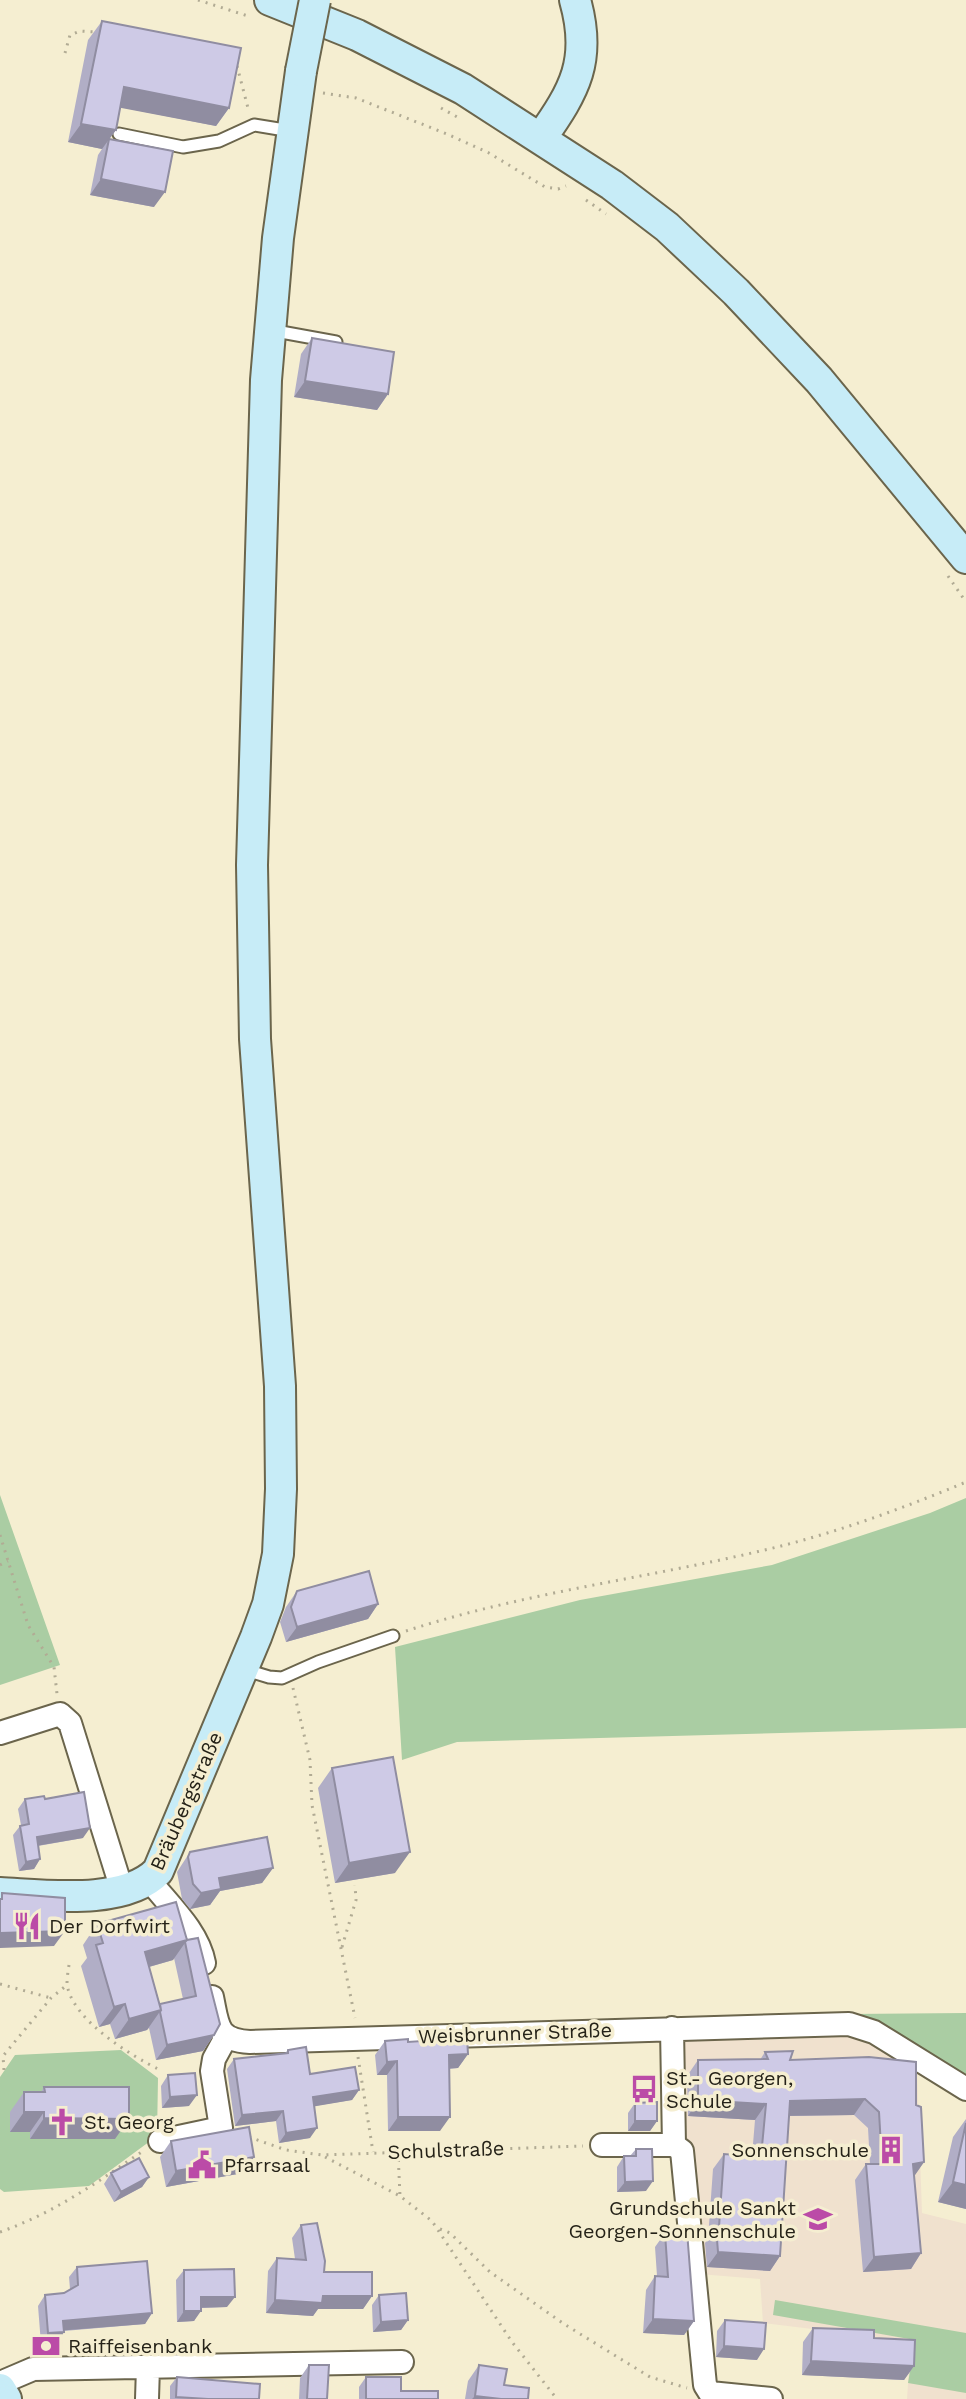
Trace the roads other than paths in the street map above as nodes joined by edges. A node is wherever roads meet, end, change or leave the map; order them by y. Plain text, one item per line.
1 (315, 0) edge
2 (575, 0) edge
3 (263, 9) edge
4 (291, 131) junction
5 (119, 134) edge
6 (541, 138) junction
7 (270, 330) junction
8 (336, 342) edge
9 (957, 567) edge
10 (393, 1636) road end
11 (243, 1669) junction
12 (0, 1733) edge
13 (136, 1885) junction
14 (0, 1893) edge
15 (672, 2028) junction
16 (226, 2037) junction
17 (966, 2089) edge
18 (160, 2141) road end
19 (602, 2145) road end
20 (674, 2145) junction
21 (402, 2362) dead end
22 (148, 2367) junction
23 (0, 2386) edge
24 (6, 2399) edge
25 (147, 2399) edge
26 (771, 2399) edge

1 - 4 street, Bräubergstraße, bridge
2 - 6 street
3 - 6 street
4 - 5 lane
4 - 7 street, Bräubergstraße
6 - 9 street
7 - 8 lane
7 - 11 street, Bräubergstraße
10 - 11 lane
11 - 13 street, Bräubergstraße
12 - 13 street
13 - 14 street
13 - 16 street
15 - 16 street, Weisbrunner Straße
15 - 17 street, Weisbrunner Straße
15 - 20 street
16 - 18 street
19 - 20 street
20 - 26 street
21 - 22 street
22 - 23 street
22 - 25 street
23 - 24 street

